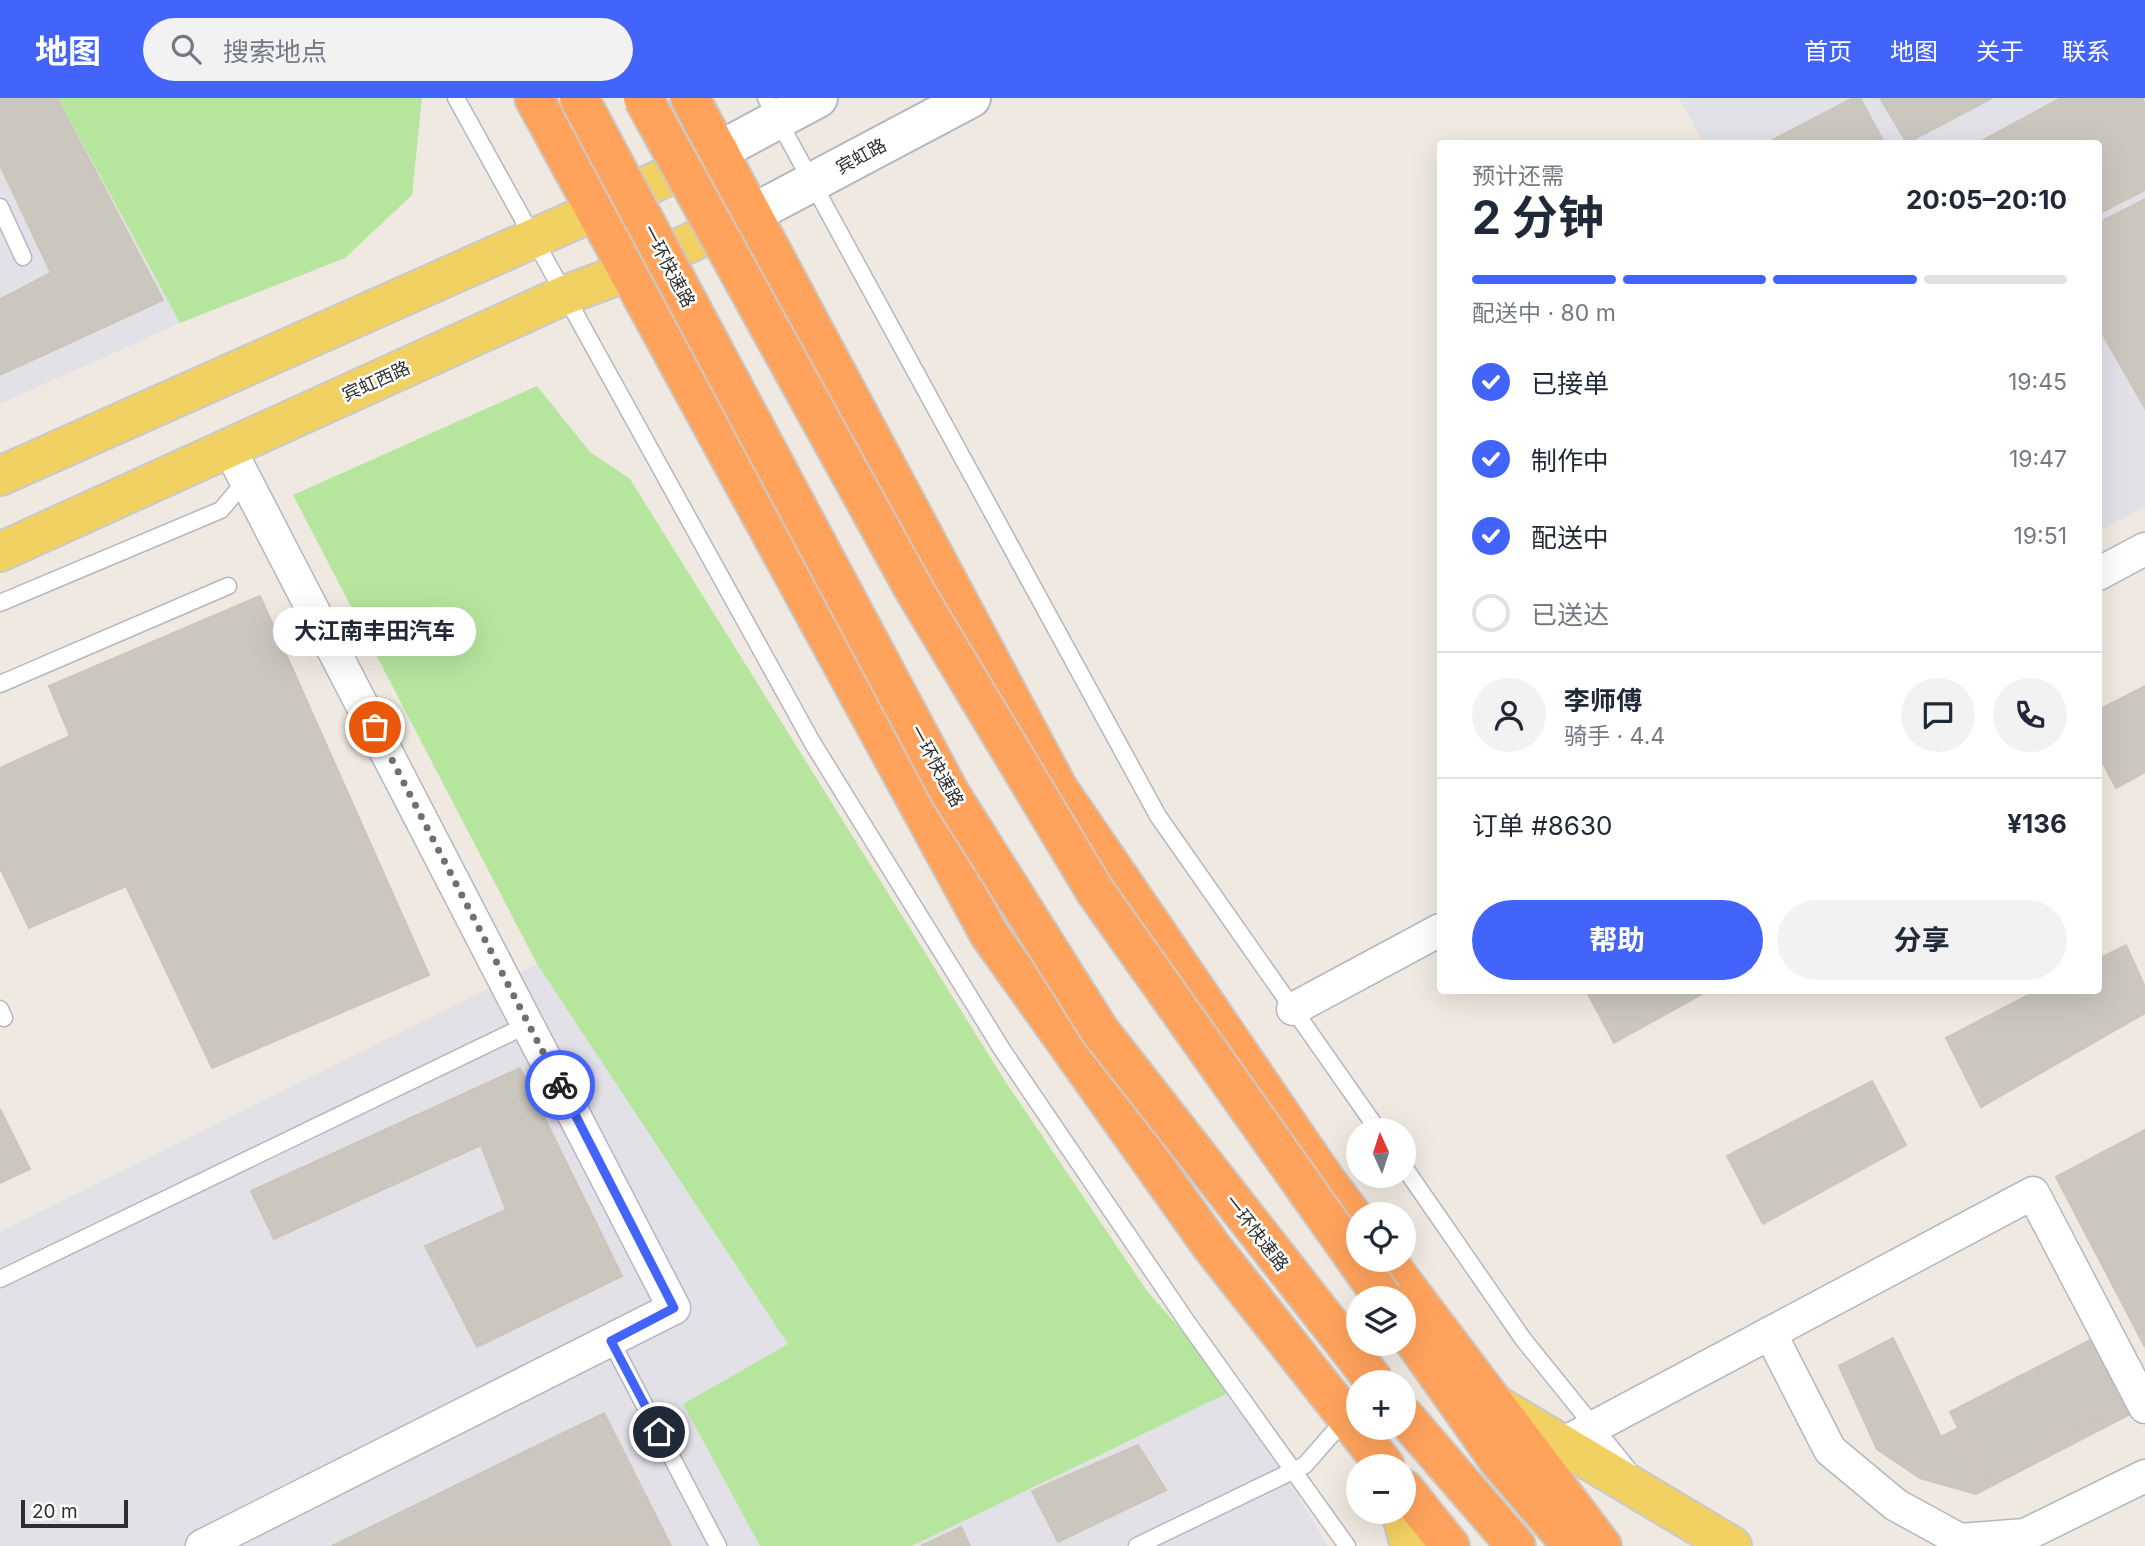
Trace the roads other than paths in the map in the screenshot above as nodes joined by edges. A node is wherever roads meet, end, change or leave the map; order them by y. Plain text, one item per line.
1 (456, 98) edge
2 (534, 98) edge
3 (579, 98) edge
4 (643, 98) edge
5 (690, 98) edge
6 (818, 98) edge
7 (971, 98) edge
8 (772, 109) edge
9 (719, 150) junction
10 (812, 182) junction
11 (0, 207) edge
12 (595, 211) junction
13 (752, 214) junction
14 (533, 238) junction
15 (23, 257) dead end
16 (627, 272) junction
17 (565, 295) junction
18 (238, 464) junction
19 (0, 476) edge
20 (2145, 549) edge
21 (0, 552) edge
22 (2102, 573) edge
23 (228, 586) dead end
24 (0, 603) edge
25 (0, 684) edge
26 (1437, 932) edge
27 (1293, 1009) junction
28 (529, 1024) junction
29 (1370, 1118) edge
30 (1416, 1184) edge
31 (1346, 1207) edge
32 (1395, 1272) edge
33 (0, 1279) edge
34 (1374, 1286) edge
35 (1770, 1333) junction
36 (611, 1341) junction
37 (1416, 1344) edge
38 (1366, 1370) edge
39 (1493, 1403) junction
40 (2145, 1407) edge
41 (1346, 1418) joint
42 (1416, 1430) edge
43 (1578, 1436) junction
44 (1364, 1440) edge
45 (1375, 1454) edge
46 (1293, 1470) junction
47 (2145, 1476) edge
48 (1416, 1504) edge
49 (1404, 1524) edge
50 (202, 1546) edge
51 (718, 1546) edge
52 (1137, 1546) edge
53 (1347, 1546) edge
54 (1410, 1546) edge
55 (1450, 1546) edge
56 (1516, 1546) edge
57 (1572, 1546) edge
58 (1602, 1546) edge
59 (1732, 1546) edge

1 - 14 lane
2 - 12 highway
3 - 38 highway, 一环快速路, bridge
4 - 34 highway, bridge
5 - 9 highway
6 - 8 main road
7 - 10 main road, 宾虹路
8 - 9 main road
8 - 10 lane
9 - 12 main road
9 - 13 highway
10 - 13 main road, 宾虹路
10 - 27 lane
11 - 15 lane
12 - 14 main road
12 - 16 highway
13 - 16 main road, 宾虹西路
13 - 31 highway
14 - 17 lane
14 - 19 main road
16 - 17 main road, 宾虹西路
16 - 41 highway
17 - 18 main road, 宾虹西路
17 - 46 lane
18 - 21 main road, 宾虹西路
18 - 24 lane
18 - 28 street
20 - 22 street
23 - 25 lane
26 - 27 street
27 - 29 lane
28 - 33 lane
28 - 36 street
30 - 43 lane
32 - 39 highway
35 - 40 street
35 - 43 street
35 - 47 street
36 - 50 street
36 - 51 lane
37 - 57 highway
39 - 43 main road
39 - 58 highway
41 - 46 lane
42 - 56 highway
43 - 59 main road
44 - 45 highway
46 - 52 lane
46 - 53 lane
48 - 55 highway
49 - 54 main road

